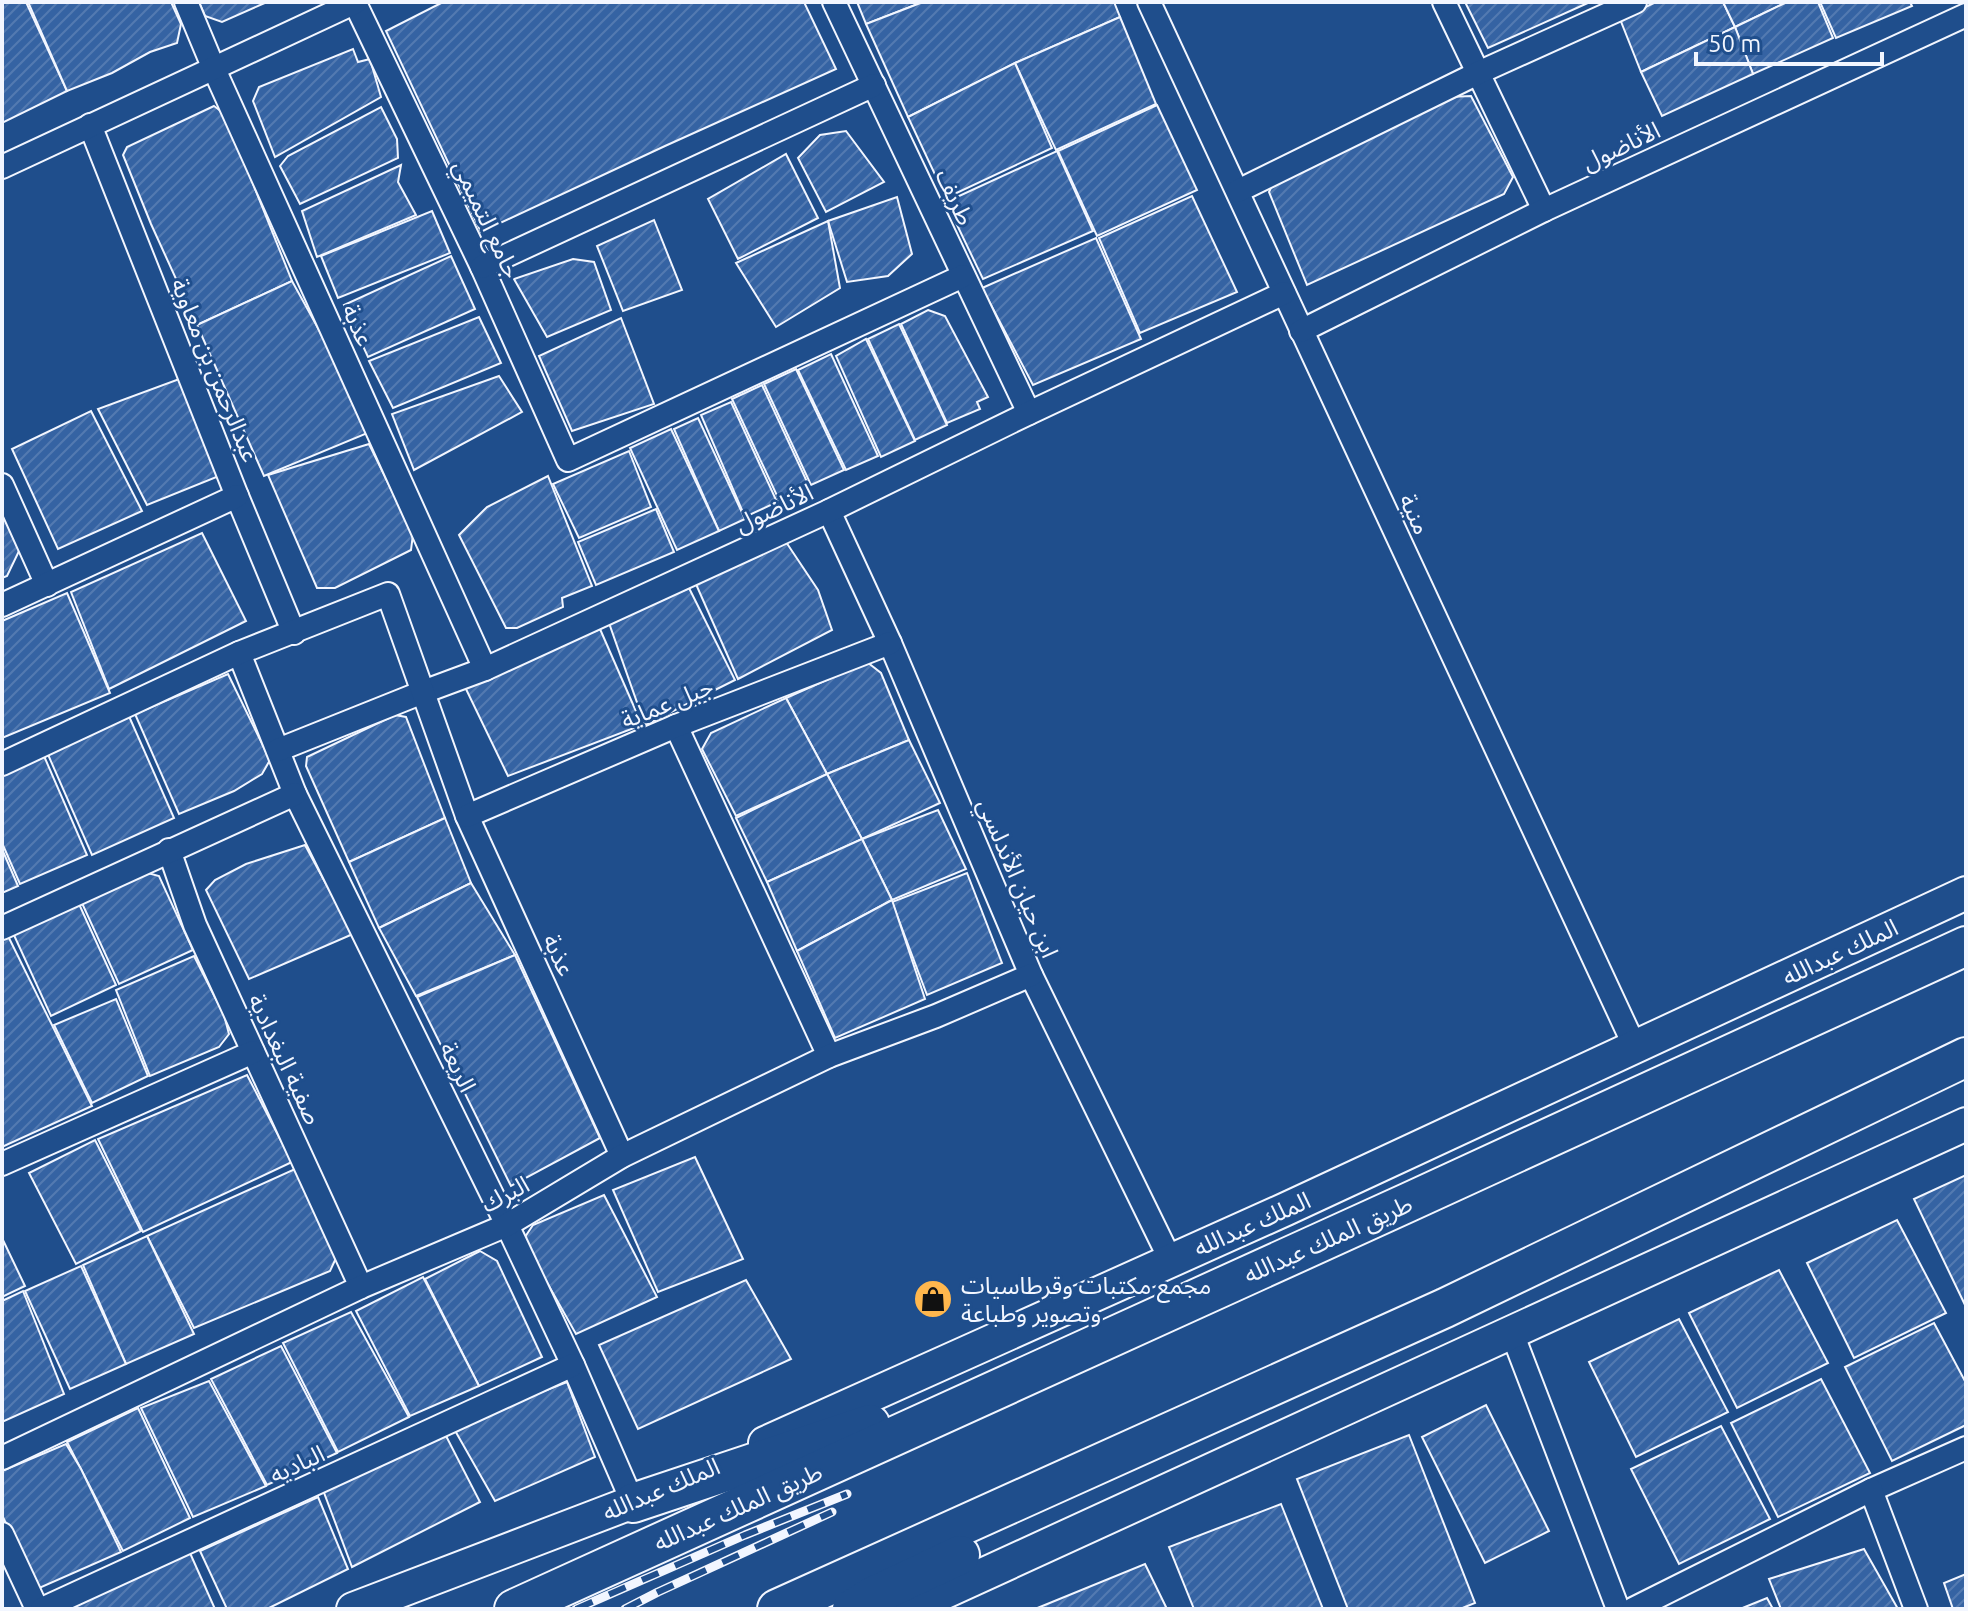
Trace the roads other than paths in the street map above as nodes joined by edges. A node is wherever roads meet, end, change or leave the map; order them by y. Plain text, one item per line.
1 (186, 2) edge
2 (355, 2) edge
3 (834, 2) edge
4 (1149, 2) edge
5 (1444, 2) edge
6 (1635, 2) edge
7 (1966, 15) edge
8 (214, 69) junction
9 (1478, 73) junction
10 (874, 85) junction
11 (90, 125) junction
12 (2, 167) edge
13 (1238, 191) junction
14 (1544, 210) junction
15 (482, 267) junction
16 (963, 276) junction
17 (1284, 293) junction
18 (1301, 331) junction
19 (1029, 413) junction
20 (2, 485) edge
21 (237, 496) junction
22 (829, 511) junction
23 (47, 585) junction
24 (2, 605) edge
25 (294, 633) junction
26 (890, 643) junction
27 (239, 653) junction
28 (485, 669) junction
29 (423, 692) junction
30 (676, 726) junction
31 (278, 750) junction
32 (2, 764) edge
33 (295, 794) junction
34 (467, 816) junction
35 (169, 850) junction
36 (1966, 893) edge
37 (2, 928) edge
38 (1966, 946) edge
39 (1031, 975) junction
40 (1635, 1047) junction
41 (253, 1052) junction
42 (829, 1056) junction
43 (1966, 1057) edge
44 (1966, 1124) edge
45 (622, 1156) junction
46 (2, 1164) edge
47 (1409, 1202) junction
48 (507, 1225) junction
49 (1171, 1261) junction
50 (361, 1287) junction
51 (1445, 1308) junction
52 (1512, 1333) junction
53 (573, 1365) junction
54 (1966, 1448) edge
55 (2, 1458) edge
56 (1871, 1490) junction
57 (633, 1503) junction
58 (2, 1534) edge
59 (39, 1609) edge
60 (353, 1609) edge
61 (514, 1609) edge
62 (777, 1609) edge
63 (852, 1609) edge
64 (908, 1609) edge
65 (1618, 1609) edge
66 (1633, 1609) edge
67 (1916, 1609) edge

1 - 8 street, عذبة
2 - 8 street
2 - 15 street, جامع التميمي
3 - 10 street, طريف
4 - 13 street, منية
5 - 9 street
6 - 9 street
7 - 14 street, الأناضول
8 - 11 street
8 - 28 street, عذبة
9 - 13 street
9 - 14 street
10 - 15 street
10 - 16 street, طريف
11 - 12 street
11 - 21 street, عبدالرحمن بن معاوية
13 - 17 street, منية
14 - 18 street, الأناضول
15 - 16 street, جامع التميمي
16 - 19 street, طريف
17 - 18 street, منية
17 - 19 street, الأناضول
18 - 40 street, منية
19 - 22 street, الأناضول
20 - 23 street
21 - 23 street
21 - 25 street, عبدالرحمن بن معاوية
22 - 26 street, ابن حيان الأندلسي
22 - 28 street, الأناضول
23 - 24 street
25 - 27 street
25 - 29 street, عذبة
26 - 30 street, جبل عماية
26 - 39 street, ابن حيان الأندلسي
27 - 31 street, الريعة
27 - 32 street
28 - 29 street, الأناضول
29 - 31 street, الأناضول
29 - 34 street, عذبة
30 - 34 street, جبل عماية
30 - 42 street
31 - 33 street, الريعة
33 - 35 street
33 - 48 street, الريعة
34 - 45 street, عذبة
35 - 37 street
35 - 41 street, صفية البغدادية
36 - 40 main road, الملك عبدالله
38 - 47 highway, طريق الملك عبدالله
39 - 42 street, البرك
39 - 49 street, ابن حيان الأندلسي
40 - 49 main road, الملك عبدالله
41 - 46 street
41 - 50 street, صفية البغدادية
42 - 45 street, البرك
43 - 51 highway
44 - 52 main road
45 - 48 street, البرك
47 - 57 highway
47 - 61 highway, طريق الملك عبدالله
48 - 50 street, البرك
48 - 53 street, الريعة
49 - 57 main road, الملك عبدالله
50 - 55 street, البرك
51 - 62 highway
51 - 63 highway
52 - 64 main road
52 - 65 street
53 - 57 street, الريعة
53 - 59 street, الباديه
54 - 56 street
56 - 66 street
56 - 67 street
57 - 60 main road, الملك عبدالله
58 - 59 street

